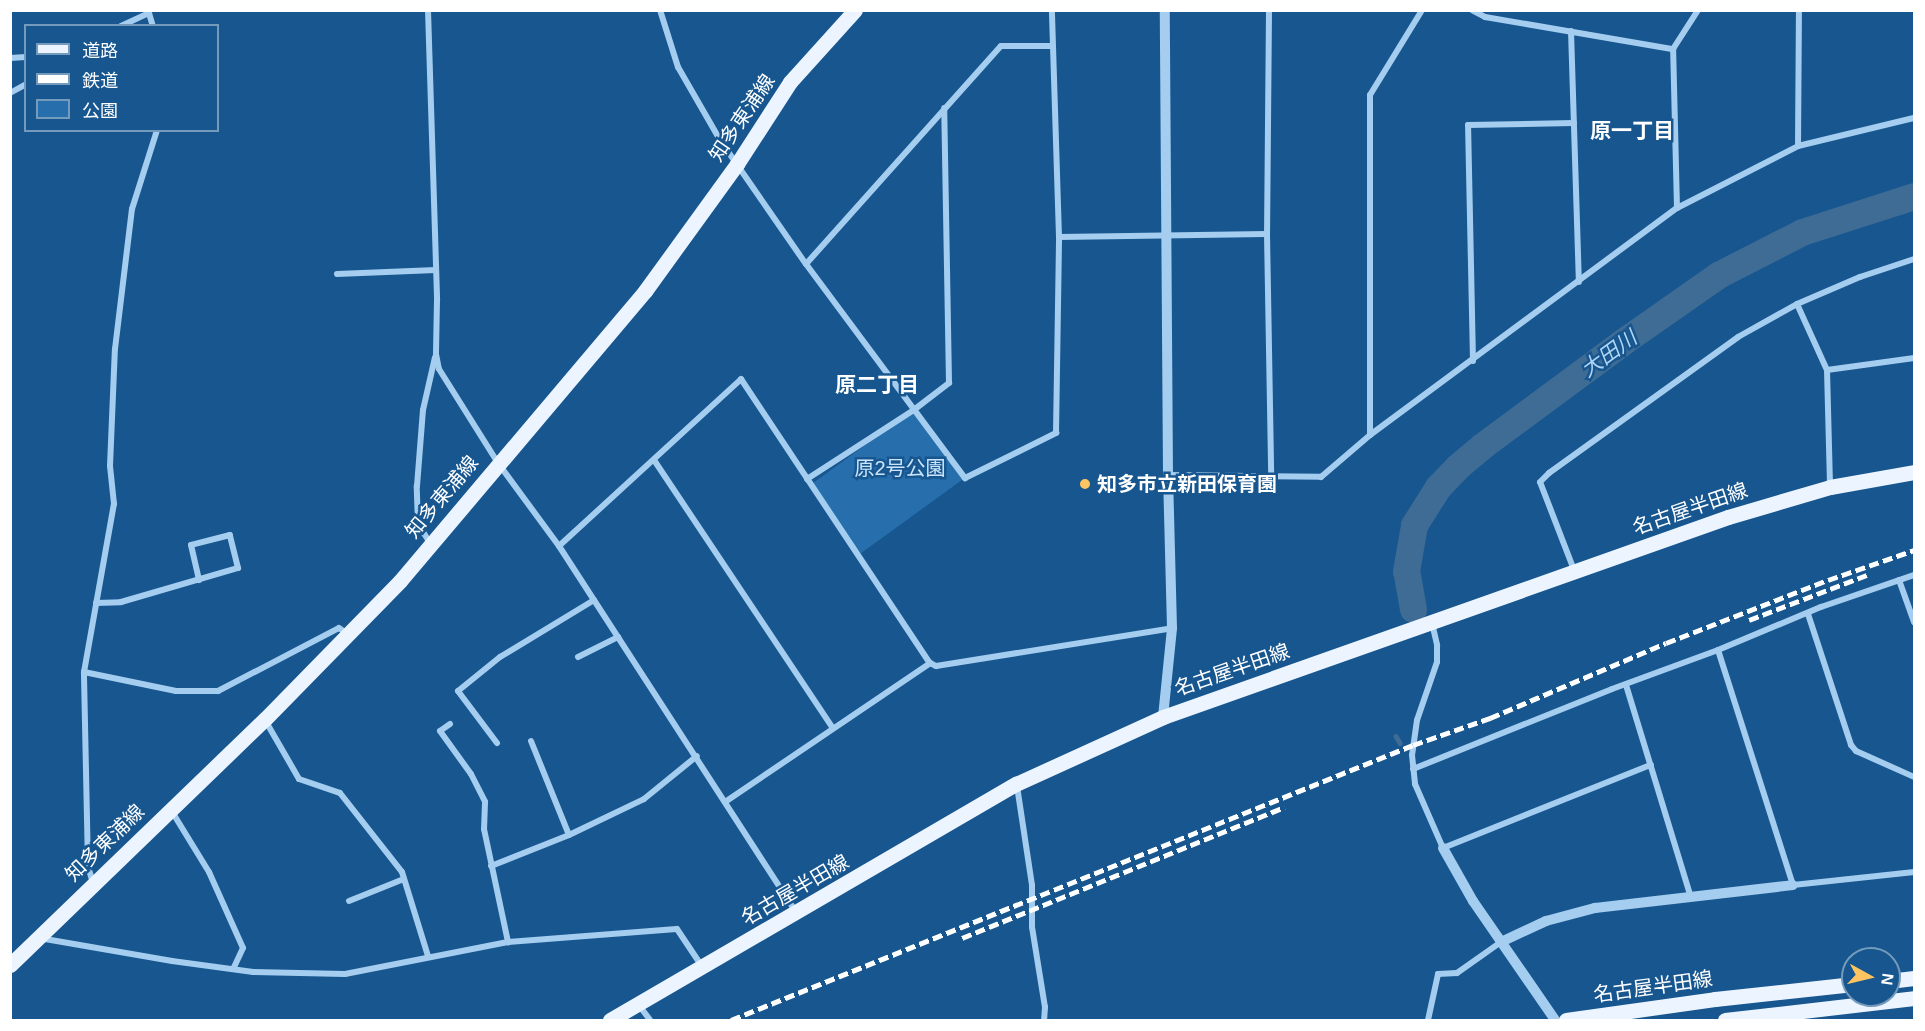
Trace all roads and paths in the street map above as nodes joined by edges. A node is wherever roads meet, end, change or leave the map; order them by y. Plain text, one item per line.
1 (428, 10) edge
2 (660, 10) edge
3 (855, 10) edge
4 (1052, 10) edge
5 (1165, 10) edge
6 (1269, 10) edge
7 (1422, 10) edge
8 (1472, 10) edge
9 (1698, 10) edge
10 (1799, 10) edge
11 (148, 12) edge
12 (125, 24) edge
13 (1571, 31) junction
14 (1052, 46) junction
15 (1673, 49) junction
16 (24, 85) edge
17 (10, 93) edge
18 (944, 108) junction
19 (1914, 118) edge
20 (1574, 123) junction
21 (156, 132) edge
22 (1798, 146) junction
23 (737, 164) junction
24 (1677, 208) junction
25 (1267, 234) junction
26 (1059, 237) junction
27 (1167, 237) junction
28 (1914, 259) edge
29 (806, 264) junction
30 (436, 270) junction
31 (337, 274) dead end
32 (1579, 282) junction
33 (1797, 304) junction
34 (436, 354) junction
35 (1914, 358) edge
36 (1473, 361) junction
37 (1827, 370) junction
38 (915, 409) junction
39 (1370, 435) junction
40 (654, 460) junction
41 (498, 463) junction
42 (1914, 472) edge
43 (1168, 475) junction
44 (1271, 475) junction
45 (807, 479) junction
46 (1830, 487) junction
47 (430, 544) junction
48 (559, 546) junction
49 (1574, 572) junction
50 (1914, 575) edge
51 (199, 580) junction
52 (1899, 580) junction
53 (594, 600) junction
54 (96, 603) junction
55 (1808, 614) junction
56 (1432, 622) junction
57 (1914, 622) edge
58 (1172, 627) junction
59 (349, 634) junction
60 (618, 637) junction
61 (1718, 650) junction
62 (578, 657) dead end
63 (930, 663) junction
64 (84, 672) junction
65 (1626, 685) junction
66 (1163, 717) junction
67 (265, 719) junction
68 (450, 724) dead end
69 (833, 728) junction
70 (531, 741) dead end
71 (497, 743) dead end
72 (697, 756) junction
73 (1651, 765) junction
74 (1413, 769) junction
75 (1914, 777) edge
76 (1016, 784) junction
77 (725, 802) junction
78 (171, 809) junction
79 (569, 835) junction
80 (1443, 848) junction
81 (492, 866) junction
82 (1914, 872) edge
83 (404, 879) junction
84 (93, 884) junction
85 (1793, 885) junction
86 (1691, 897) junction
87 (349, 901) dead end
88 (797, 914) junction
89 (41, 934) junction
90 (508, 942) junction
91 (1501, 942) junction
92 (428, 956) junction
93 (10, 965) edge
94 (703, 968) junction
95 (232, 969) junction
96 (1841, 985) edge
97 (1914, 998) edge
98 (638, 1005) junction
99 (610, 1020) edge
100 (650, 1020) edge
101 (1044, 1020) edge
102 (1428, 1020) edge
103 (1555, 1020) edge
104 (1566, 1020) edge
105 (1725, 1020) edge

1 - 30 street
2 - 23 street
3 - 23 main road, 知多東浦線
4 - 14 street
5 - 27 street
6 - 25 street
7 - 39 street
8 - 13 street
9 - 15 street
10 - 22 street
11 - 12 street
13 - 15 street
13 - 20 street
14 - 18 street
14 - 26 street
15 - 24 street
16 - 17 street
18 - 29 street
18 - 38 street
19 - 22 street
20 - 32 street
20 - 36 street
21 - 54 street
22 - 24 street
23 - 29 street
23 - 41 main road, 知多東浦線
24 - 32 street
25 - 27 street
25 - 44 street
26 - 27 street
26 - 38 street
27 - 43 street
28 - 33 street
29 - 38 street
30 - 31 street
30 - 34 street
32 - 36 street
33 - 37 street
33 - 49 street
34 - 41 street
34 - 47 street
35 - 37 street
36 - 39 street
37 - 46 street
38 - 45 street
39 - 44 street
40 - 45 street
40 - 48 street
40 - 69 street
41 - 47 main road, 知多東浦線
41 - 48 street
42 - 46 main road, 名古屋半田線
43 - 44 street
43 - 58 street
45 - 63 street
46 - 49 main road, 名古屋半田線
47 - 59 main road, 知多東浦線
48 - 53 street
49 - 56 main road, 名古屋半田線
50 - 52 street
51 - 51 street
51 - 54 street
52 - 55 street
52 - 57 street
53 - 60 street
53 - 71 street
54 - 64 street
55 - 61 street
55 - 75 street
56 - 66 main road, 名古屋半田線
56 - 74 street
58 - 63 street
58 - 66 street
59 - 64 street
59 - 67 main road, 知多東浦線
60 - 62 street
60 - 72 street
61 - 65 street
61 - 85 street
63 - 69 street
64 - 84 street
65 - 73 street
65 - 74 street
66 - 76 main road, 名古屋半田線
67 - 78 main road, 知多東浦線
67 - 83 street
68 - 81 street
69 - 77 street
70 - 79 street
72 - 77 street
72 - 79 street
73 - 80 street
73 - 86 street
74 - 80 street
76 - 88 main road, 名古屋半田線
76 - 101 street
77 - 88 street
78 - 84 main road, 知多東浦線
78 - 95 street
79 - 81 street
80 - 91 street
81 - 90 street
82 - 85 street
83 - 87 street
83 - 92 street
84 - 89 main road, 知多東浦線
85 - 86 street
86 - 91 street
88 - 94 main road, 名古屋半田線
89 - 93 main road, 知多東浦線
89 - 95 street
90 - 92 street
90 - 94 street
91 - 102 street
91 - 103 street
92 - 95 street
94 - 98 main road, 名古屋半田線
96 - 104 main road, 名古屋半田線
97 - 105 main road
98 - 99 main road, 名古屋半田線
98 - 100 street

